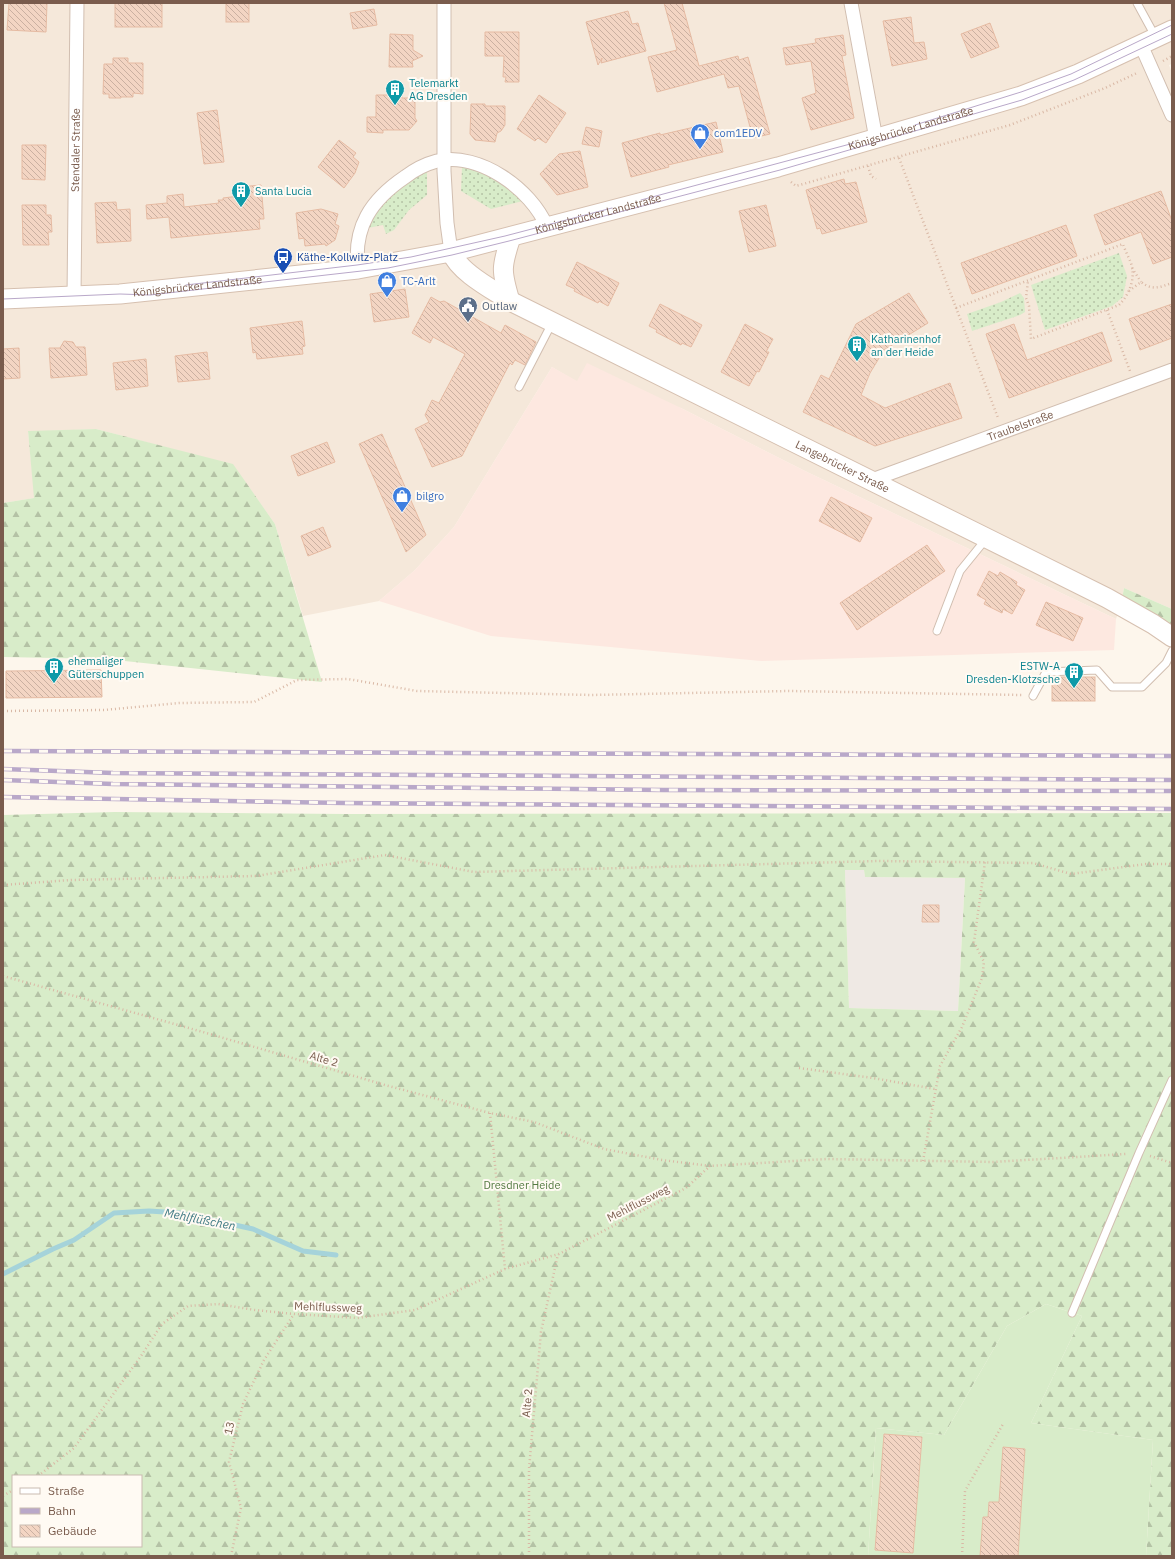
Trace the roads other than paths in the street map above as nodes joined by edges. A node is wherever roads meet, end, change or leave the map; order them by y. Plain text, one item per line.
1 (77, 3) edge
2 (851, 3) edge
3 (1137, 3) edge
4 (444, 7) edge
5 (1156, 38) edge
6 (1172, 115) edge
7 (876, 140) junction
8 (444, 166) junction
9 (547, 227) junction
10 (511, 237) junction
11 (451, 252) junction
12 (358, 269) junction
13 (74, 297) junction
14 (3, 299) edge
15 (510, 301) junction
16 (552, 323) junction
17 (1172, 370) edge
18 (519, 387) dead end
19 (869, 481) junction
20 (986, 538) junction
21 (937, 631) dead end
22 (1172, 637) edge
23 (1172, 651) edge
24 (1033, 696) road end
25 (1172, 1080) edge
26 (1072, 1313) dead end

1 - 13 street, Stendaler Straße
2 - 7 street
3 - 5 lane
4 - 8 street
5 - 6 street
5 - 7 main road, Königsbrücker Landstraße
7 - 9 main road, Königsbrücker Landstraße
8 - 9 street
8 - 11 street
8 - 12 street
9 - 10 main road, Königsbrücker Landstraße
10 - 11 main road, Königsbrücker Landstraße
10 - 15 main road
11 - 12 main road, Königsbrücker Landstraße
11 - 15 main road, Langebrücker Straße
12 - 13 main road, Königsbrücker Landstraße
13 - 14 main road, Königsbrücker Landstraße
15 - 16 main road, Langebrücker Straße
16 - 18 lane
16 - 19 main road, Langebrücker Straße
17 - 19 street, Traubelstraße
19 - 20 main road, Langebrücker Straße
20 - 21 lane
20 - 22 main road, Langebrücker Straße
23 - 24 lane
25 - 26 lane

